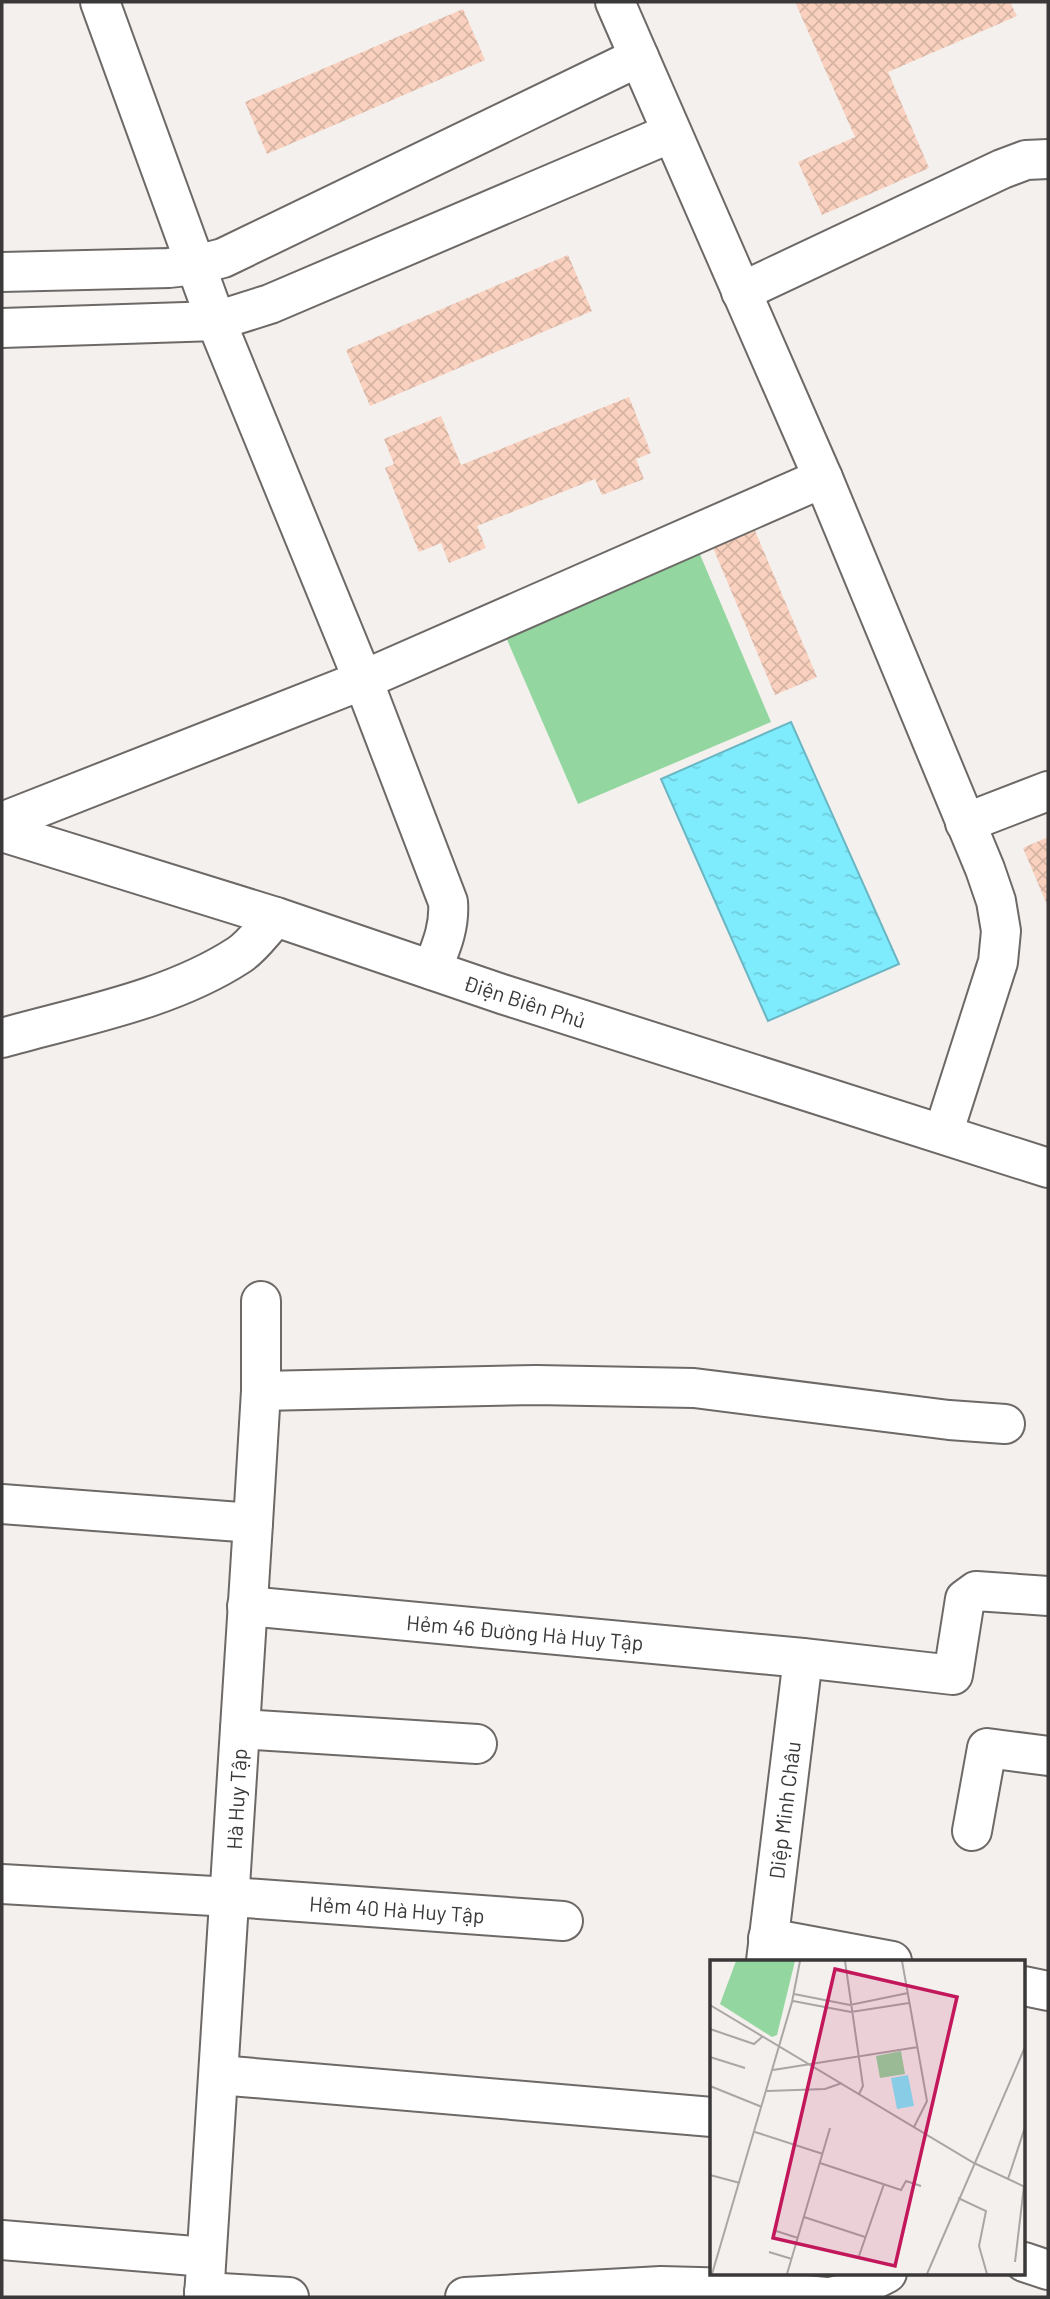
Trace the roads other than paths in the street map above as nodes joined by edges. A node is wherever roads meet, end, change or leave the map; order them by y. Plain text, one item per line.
1 (100, 2) edge
2 (615, 2) edge
3 (639, 57) junction
4 (671, 133) junction
5 (1048, 159) edge
6 (196, 265) junction
7 (2, 272) edge
8 (741, 292) junction
9 (216, 321) junction
10 (2, 328) edge
11 (823, 478) junction
12 (363, 680) junction
13 (1048, 791) edge
14 (2, 822) edge
15 (965, 823) junction
16 (2, 831) edge
17 (276, 917) junction
18 (432, 970) junction
19 (2, 1038) edge
20 (943, 1134) junction
21 (1048, 1168) edge
22 (261, 1301) dead end
23 (261, 1391) junction
24 (1005, 1424) dead end
25 (2, 1504) edge
26 (253, 1523) junction
27 (1048, 1596) edge
28 (247, 1606) junction
29 (803, 1658) junction
30 (240, 1729) junction
31 (477, 1744) dead end
32 (1048, 1756) edge
33 (972, 1831) dead end
34 (2, 1884) edge
35 (231, 1897) junction
36 (563, 1921) dead end
37 (767, 1950) edge
38 (881, 1960) edge
39 (1026, 1986) edge
40 (1048, 1991) edge
41 (219, 2075) junction
42 (710, 2117) edge
43 (2, 2241) edge
44 (1026, 2263) edge
45 (1048, 2270) edge
46 (885, 2274) edge
47 (205, 2282) edge
48 (720, 2286) edge
49 (289, 2297) edge
50 (465, 2297) edge
51 (827, 2297) edge

1 - 6 street
2 - 3 street
3 - 4 street
3 - 6 street
4 - 8 street
4 - 9 street
5 - 8 street
6 - 7 street
6 - 9 street
8 - 11 street
9 - 10 street
9 - 12 street
11 - 12 street
11 - 15 street
12 - 14 street
12 - 18 street
13 - 15 street
15 - 20 street
16 - 17 street, Điện Biên Phủ
17 - 18 street, Điện Biên Phủ
17 - 19 street
18 - 20 street, Điện Biên Phủ
20 - 21 street, Điện Biên Phủ
22 - 23 street, Hà Huy Tập
23 - 24 street
23 - 26 street, Hà Huy Tập
25 - 26 street
26 - 28 street, Hà Huy Tập
27 - 29 street, Hẻm 46 Đường Hà Huy Tập
28 - 29 street, Hẻm 46 Đường Hà Huy Tập
28 - 30 street, Hà Huy Tập
29 - 37 street, Diệp Minh Châu
30 - 31 street
30 - 35 street, Hà Huy Tập
32 - 33 street
34 - 35 street, Hẻm 40 Hà Huy Tập
35 - 36 street, Hẻm 40 Hà Huy Tập
35 - 41 street, Hà Huy Tập
37 - 38 street
39 - 40 street
41 - 42 street
41 - 47 street, Hà Huy Tập
43 - 47 street
44 - 45 street
46 - 51 street
47 - 49 street
48 - 50 street
48 - 51 street

